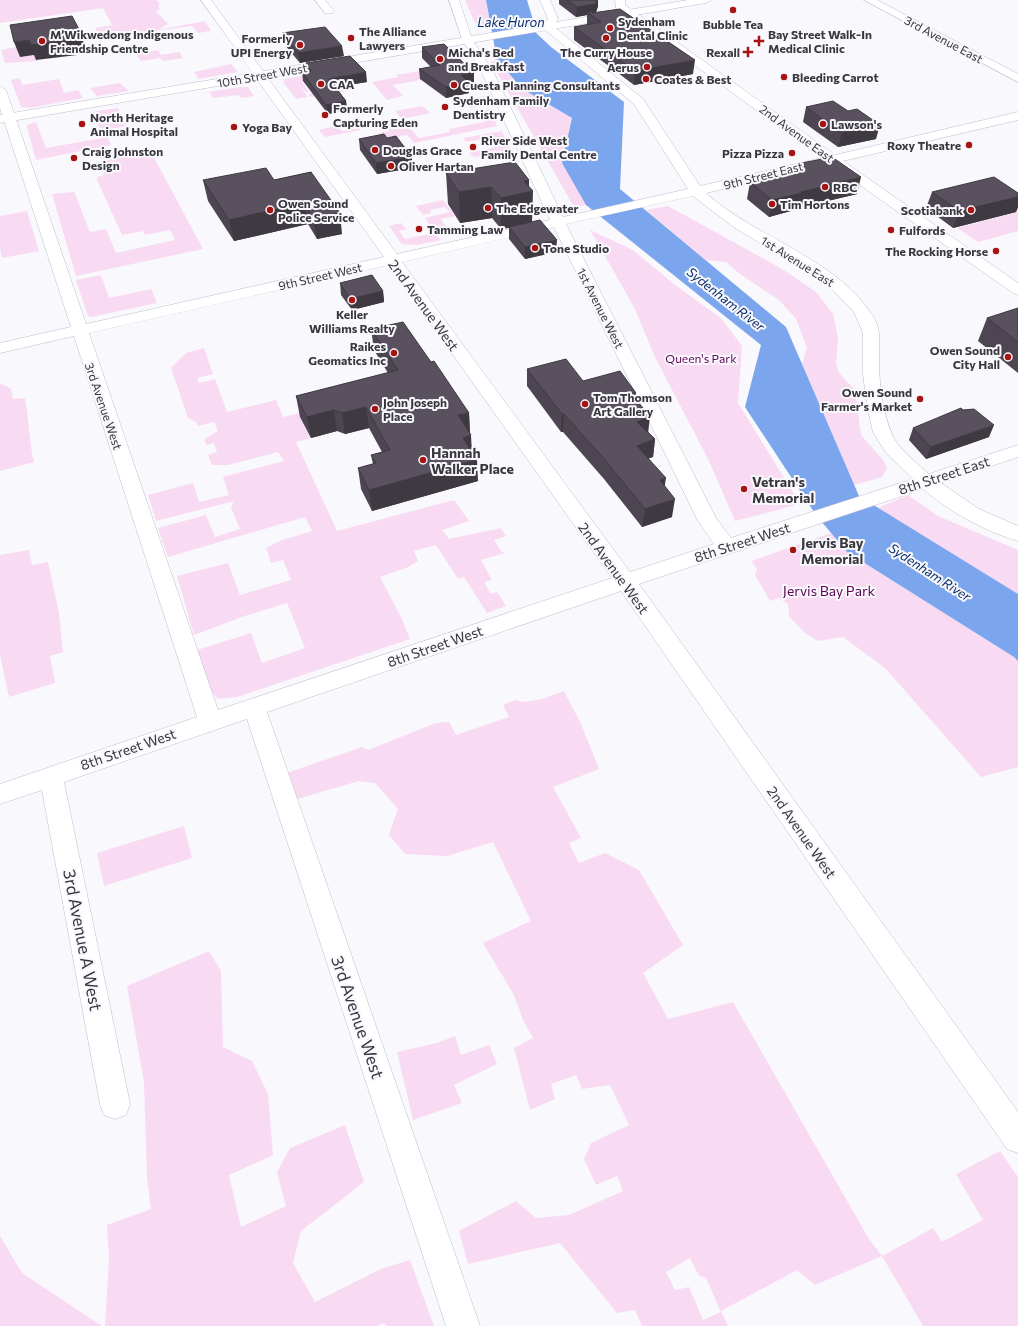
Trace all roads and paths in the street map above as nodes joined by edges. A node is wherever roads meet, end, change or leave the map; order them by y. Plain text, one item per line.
1 (206, 0) edge
2 (320, 0) edge
3 (454, 0) edge
4 (545, 0) edge
5 (620, 0) edge
6 (706, 0) edge
7 (869, 0) edge
8 (329, 11) dead end
9 (630, 13) junction
10 (547, 26) junction
11 (467, 39) junction
12 (260, 75) junction
13 (1018, 79) edge
14 (0, 90) edge
15 (1018, 116) edge
16 (5, 118) edge
17 (832, 159) junction
18 (696, 191) junction
19 (640, 203) joint
20 (558, 222) junction
21 (391, 260) junction
22 (1018, 290) edge
23 (78, 330) junction
24 (0, 348) edge
25 (1018, 450) edge
26 (926, 481) junction
27 (870, 499) joint
28 (1018, 534) edge
29 (726, 546) junction
30 (625, 581) junction
31 (254, 707) junction
32 (210, 721) junction
33 (51, 776) junction
34 (0, 794) edge
35 (115, 1104) dead end
36 (1018, 1138) edge
37 (463, 1326) edge

1 - 12 street, 2nd Avenue West
2 - 8 street
3 - 11 street, 1st Avenue West
4 - 10 street
5 - 9 street, 2nd Avenue East
6 - 9 street, 10th Street West
7 - 13 street, 3rd Avenue East
9 - 10 street, 10th Street West
9 - 17 street, 2nd Avenue East
10 - 11 street, 10th Street West
10 - 18 street, 1st Avenue East
11 - 12 street, 10th Street West
11 - 20 street, 1st Avenue West
12 - 16 street, 10th Street West
12 - 21 street, 2nd Avenue West
14 - 16 street, 3rd Avenue West
15 - 17 street, 9th Street East
16 - 23 street, 3rd Avenue West
17 - 18 street, 9th Street East
17 - 22 street, 2nd Avenue East
18 - 19 street, 9th Street East
18 - 26 street, 1st Avenue East
19 - 20 street, 9th Street West
20 - 21 street, 9th Street West
20 - 29 street, 1st Avenue West
21 - 23 street, 9th Street West
21 - 30 street, 2nd Avenue West
23 - 24 street, 9th Street West
23 - 32 street, 3rd Avenue West
25 - 26 street, 8th Street East
26 - 27 street, 8th Street East
26 - 28 street, 1st Avenue East
27 - 29 street, 8th Street West
29 - 30 street, 8th Street West
30 - 31 street, 8th Street West
30 - 36 street, 2nd Avenue West
31 - 32 street, 8th Street West
31 - 37 street, 3rd Avenue West
32 - 33 street, 8th Street West
33 - 34 street, 8th Street West
33 - 35 street, 3rd Avenue A West

